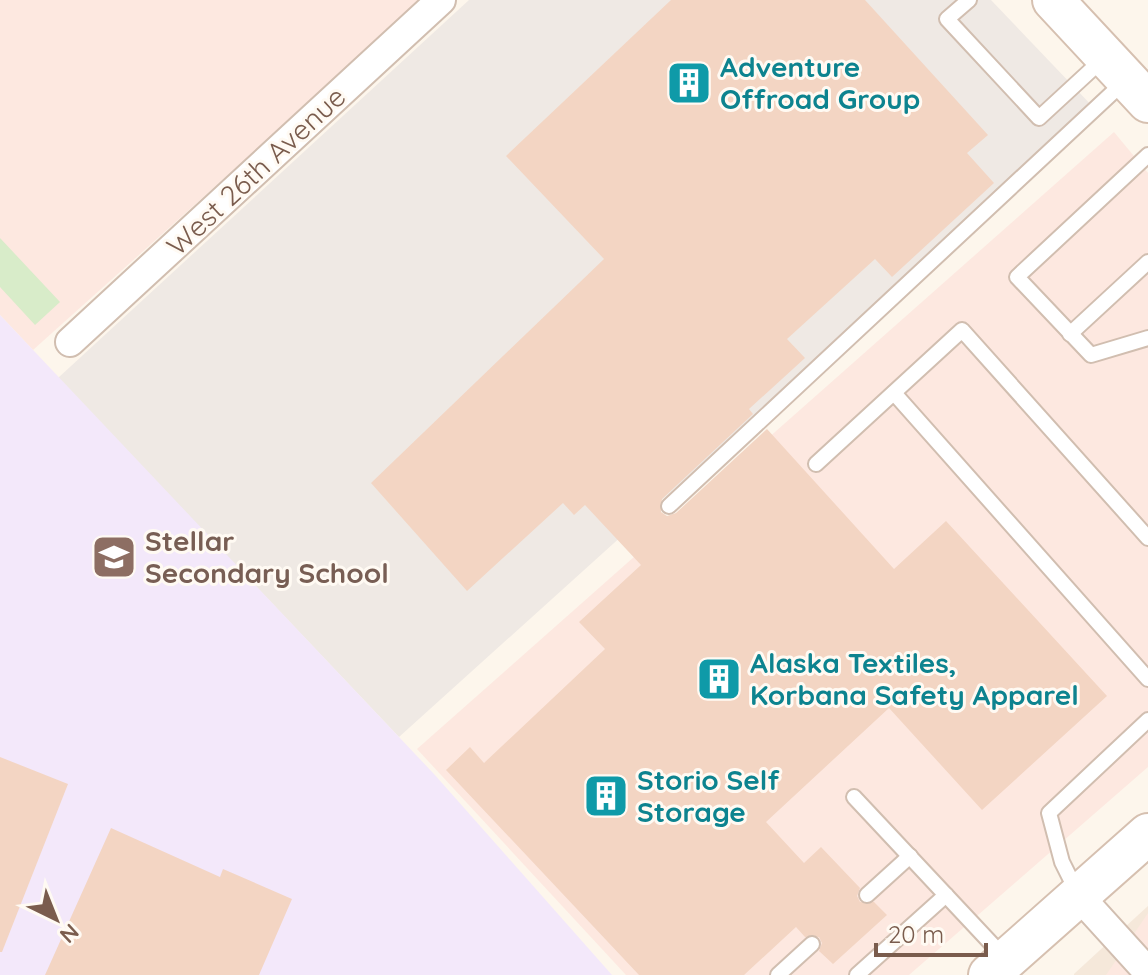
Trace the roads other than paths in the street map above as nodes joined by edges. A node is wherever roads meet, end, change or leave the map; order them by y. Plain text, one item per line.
1 (441, 0) edge
2 (969, 0) edge
3 (1053, 0) edge
4 (1127, 79) edge
5 (1148, 155) edge
6 (1148, 262) edge
7 (1070, 334) junction
8 (1148, 338) edge
9 (70, 342) dead end
10 (894, 393) junction
11 (816, 464) dead end
12 (669, 506) dead end
13 (1148, 538) edge
14 (1148, 679) edge
15 (1148, 720) edge
16 (854, 797) dead end
17 (1148, 834) edge
18 (910, 856) junction
19 (867, 895) dead end
20 (946, 895) junction
21 (1078, 895) junction
22 (812, 944) dead end
23 (998, 967) edge
24 (1148, 972) edge
25 (778, 975) edge
26 (857, 975) edge

1 - 9 street, West 26th Avenue
2 - 4 lane
3 - 4 main road
4 - 12 lane
5 - 7 lane
6 - 7 lane
7 - 8 lane
10 - 11 lane
10 - 13 lane
10 - 14 lane
15 - 21 lane
16 - 18 lane
17 - 21 main road
18 - 19 lane
18 - 20 lane
20 - 23 lane
20 - 26 lane
21 - 23 main road
21 - 24 street
22 - 25 lane

